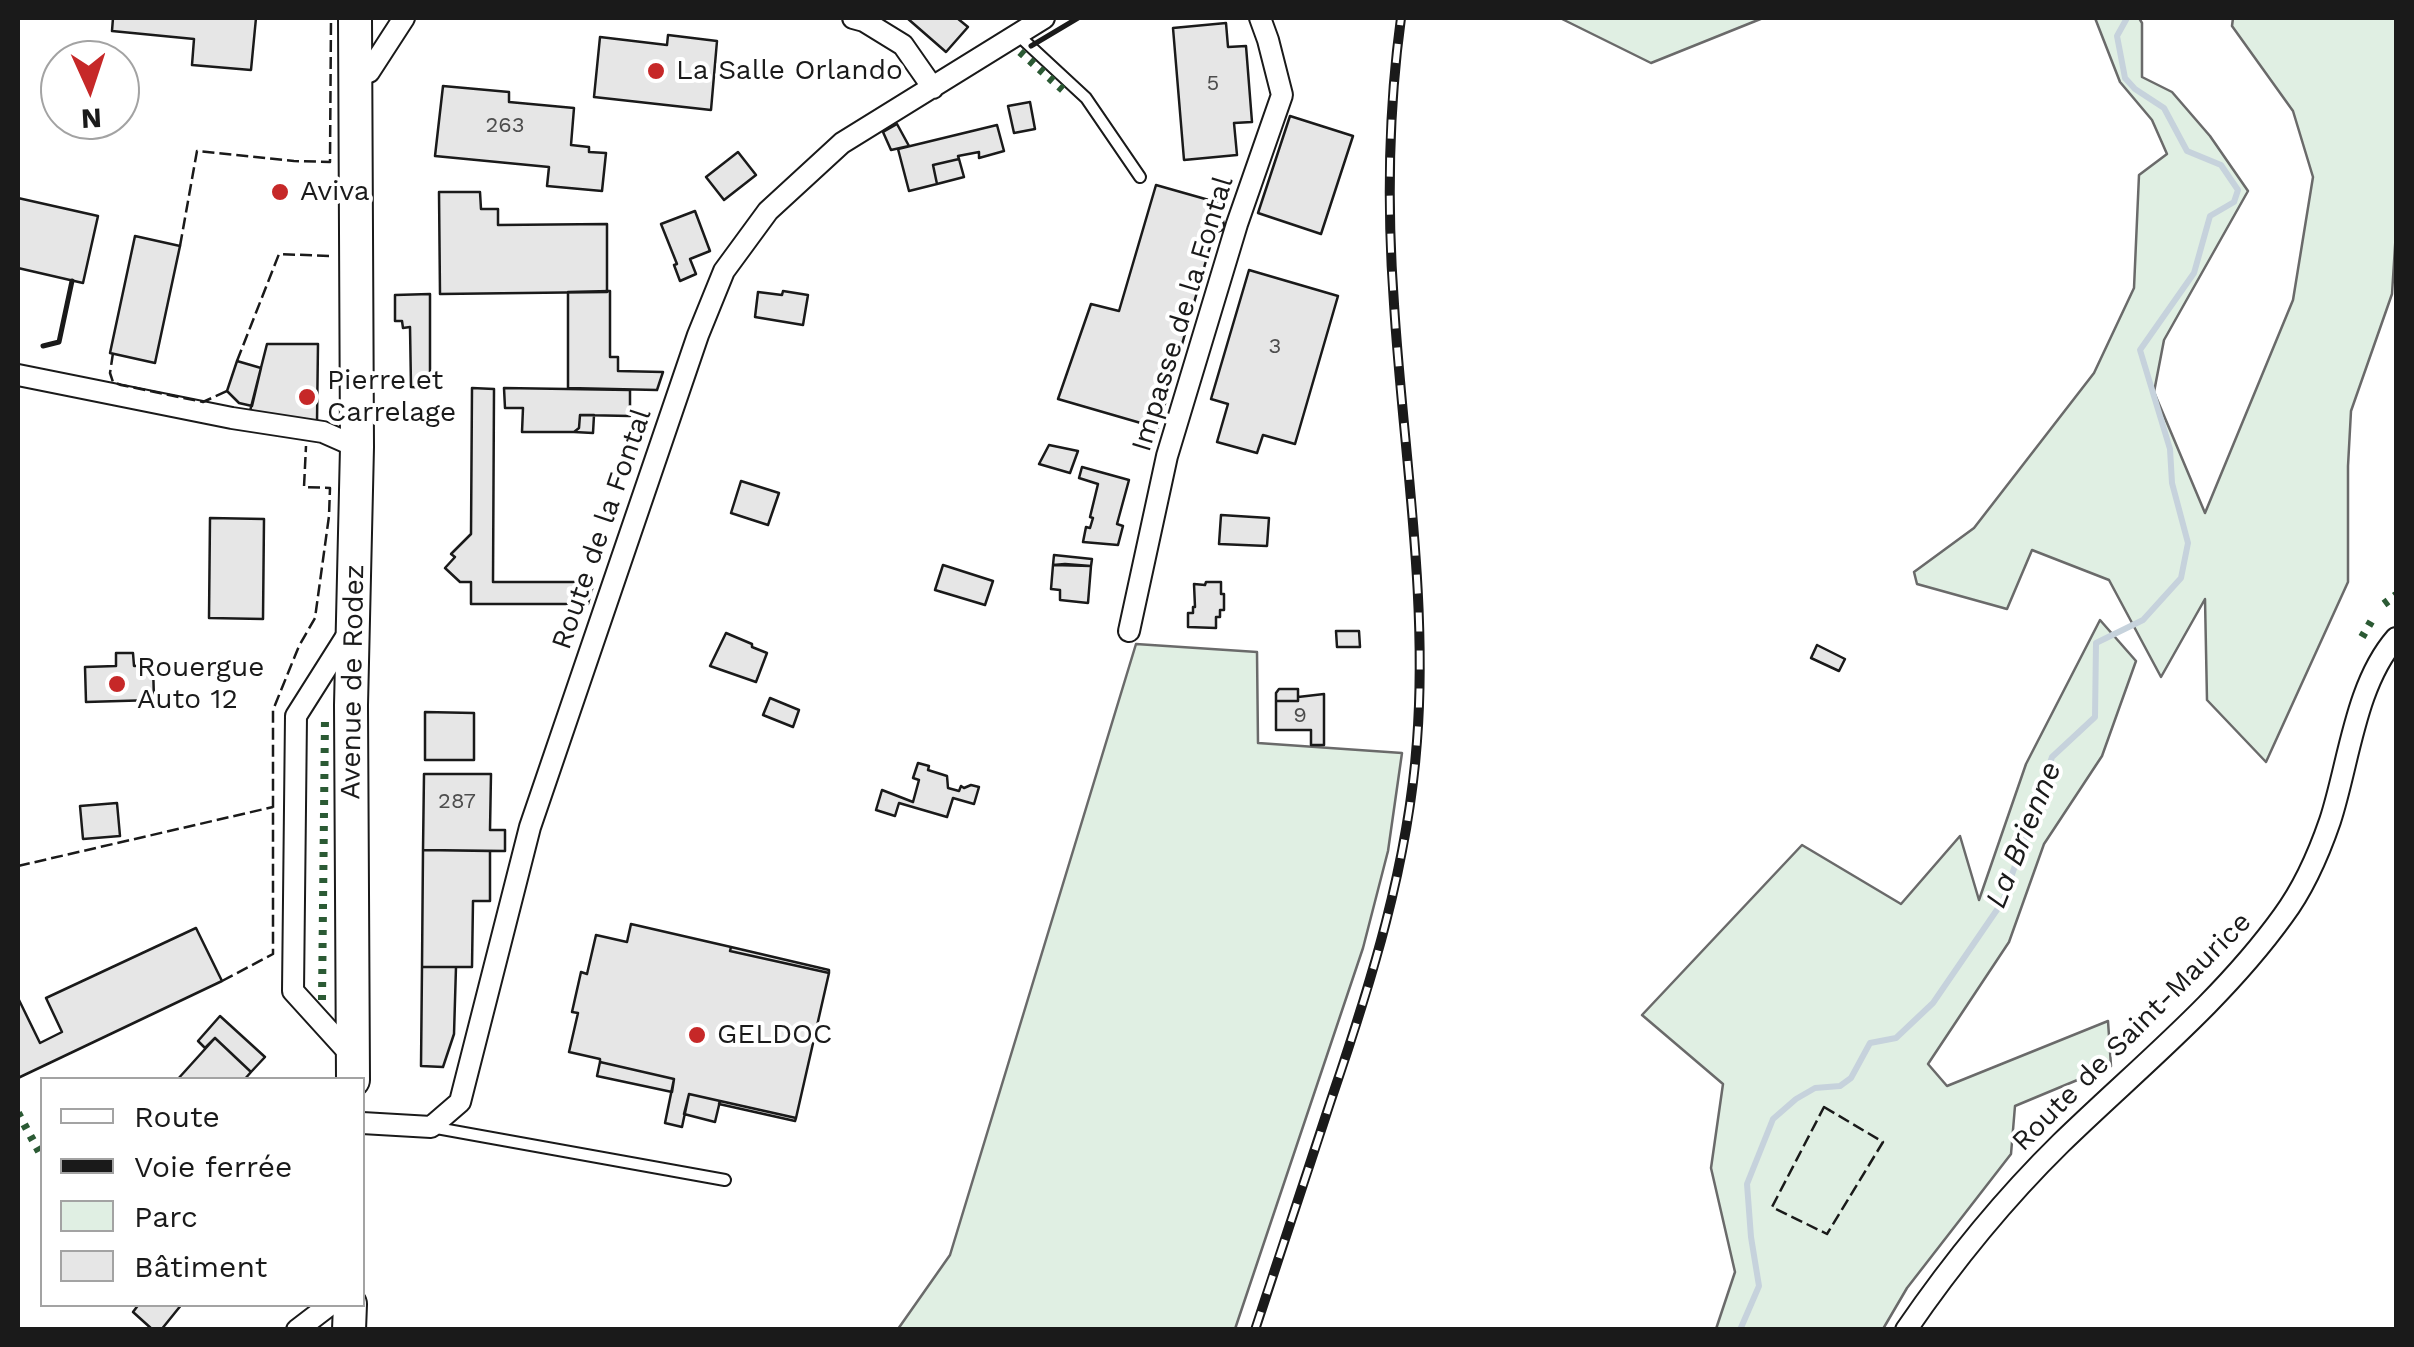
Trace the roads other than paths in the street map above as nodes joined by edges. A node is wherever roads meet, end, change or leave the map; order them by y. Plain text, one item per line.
1 (355, 18) edge
2 (372, 18) edge
3 (404, 18) edge
4 (854, 18) edge
5 (1044, 18) edge
6 (1260, 18) edge
7 (1017, 34) junction
8 (370, 72) junction
9 (932, 88) junction
10 (1140, 176) dead end
11 (356, 285) junction
12 (18, 375) edge
13 (357, 447) junction
14 (352, 628) junction
15 (1129, 631) dead end
16 (2396, 638) edge
17 (353, 1068) edge
18 (365, 1123) edge
19 (431, 1127) junction
20 (726, 1180) dead end
21 (327, 1307) edge
22 (297, 1330) edge
23 (1906, 1330) edge

1 - 11 main road, Avenue de Rodez
2 - 8 main road, Avenue de Rodez
3 - 8 street
4 - 9 street
5 - 7 street, Route de la Fontal
6 - 15 street, Impasse de la Fontal
7 - 9 street, Route de la Fontal
7 - 10 lane
8 - 11 main road, Avenue de Rodez
9 - 19 street, Route de la Fontal
11 - 13 main road, Avenue de Rodez
12 - 13 street
13 - 14 main road, Avenue de Rodez
14 - 17 main road, Avenue de Rodez
14 - 17 street
16 - 23 street, Route de Saint-Maurice
18 - 19 street
19 - 20 lane
21 - 22 street

